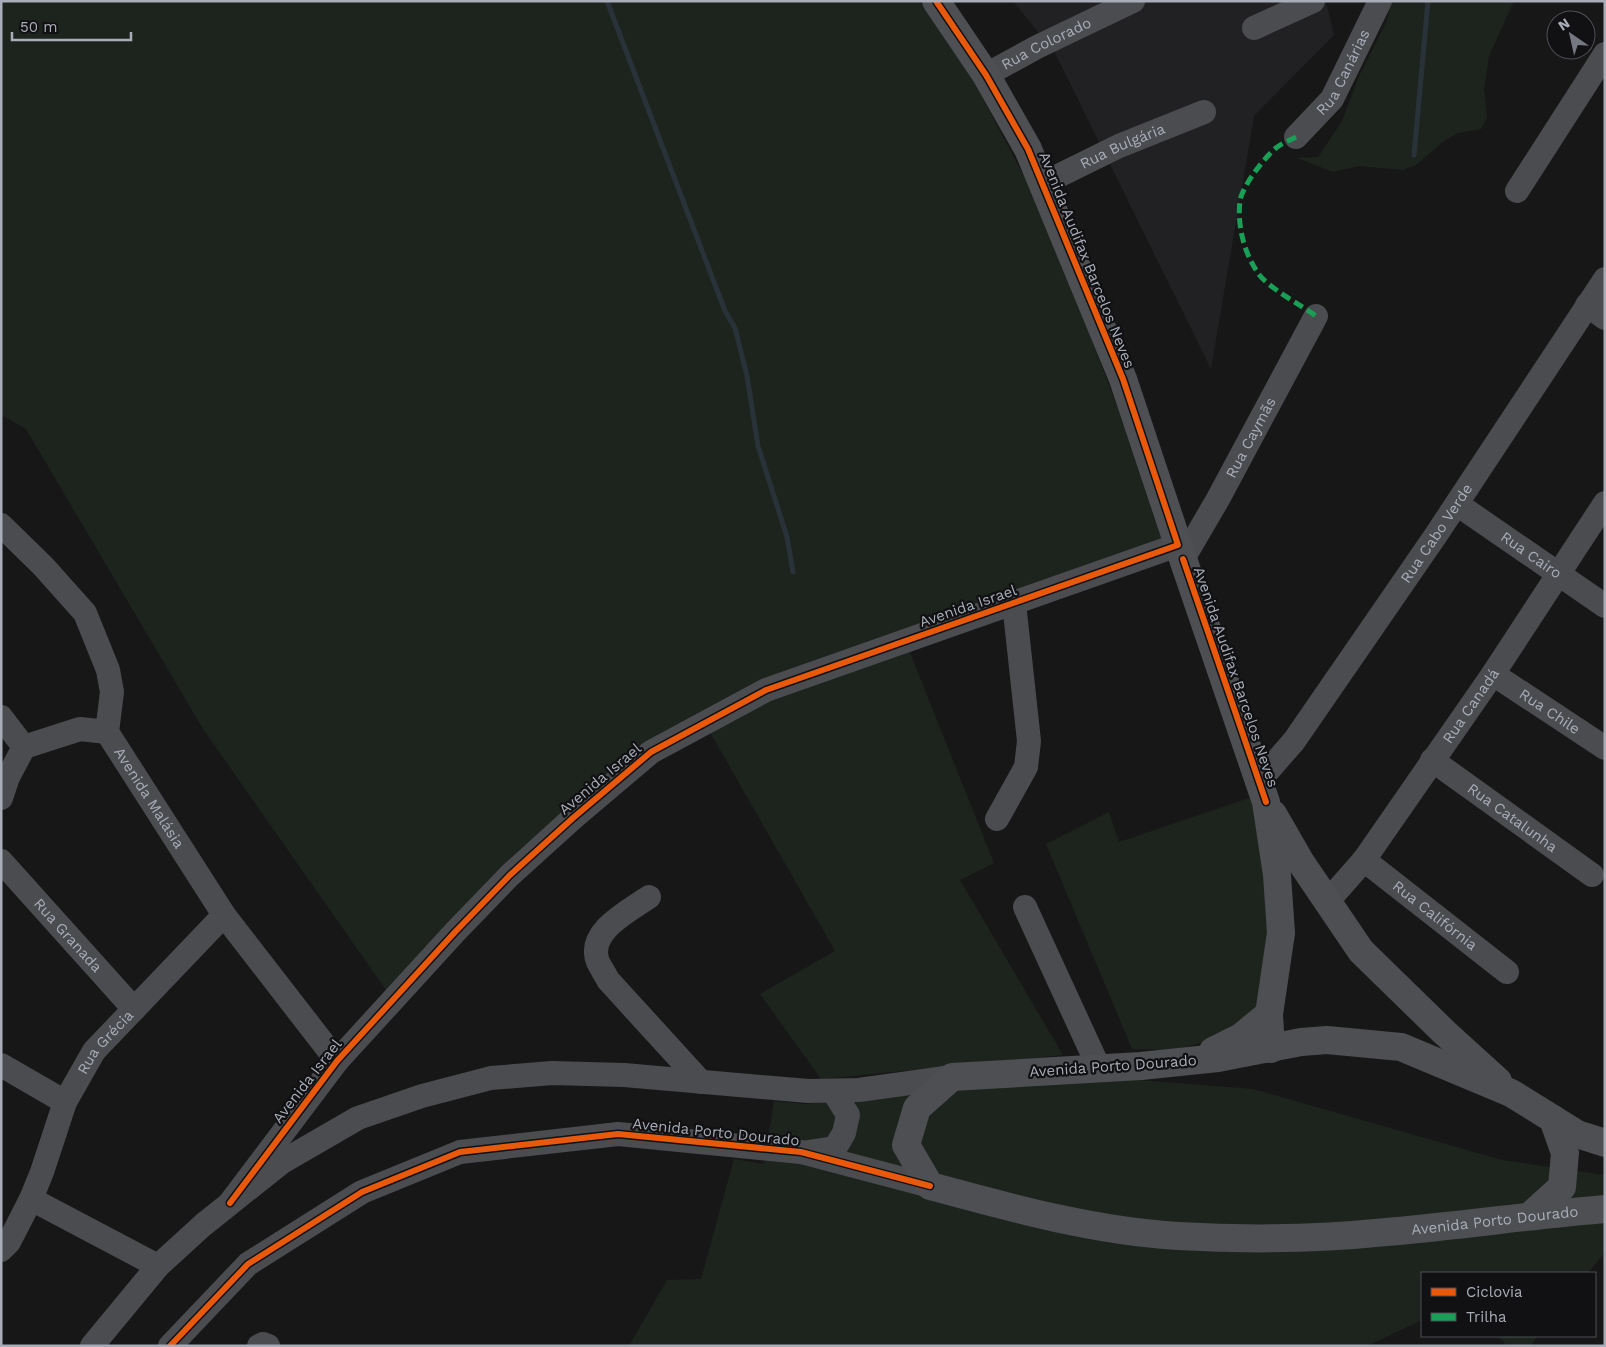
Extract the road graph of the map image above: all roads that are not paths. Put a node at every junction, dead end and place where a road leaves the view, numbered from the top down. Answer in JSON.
{"nodes":[{"id":1,"x":936,"y":1,"type":"edge"},
{"id":2,"x":1133,"y":1,"type":"edge"},
{"id":3,"x":1313,"y":1,"type":"edge"},
{"id":4,"x":1380,"y":1,"type":"edge"},
{"id":5,"x":1254,"y":28,"type":"dead end"},
{"id":6,"x":1605,"y":54,"type":"edge"},
{"id":7,"x":986,"y":75,"type":"junction"},
{"id":8,"x":1204,"y":112,"type":"dead end"},
{"id":9,"x":1296,"y":137,"type":"dead end"},
{"id":10,"x":1042,"y":184,"type":"junction"},
{"id":11,"x":1517,"y":192,"type":"dead end"},
{"id":12,"x":1605,"y":279,"type":"edge"},
{"id":13,"x":1596,"y":311,"type":"edge"},
{"id":14,"x":1316,"y":316,"type":"dead end"},
{"id":15,"x":1457,"y":504,"type":"junction"},
{"id":16,"x":1605,"y":504,"type":"edge"},
{"id":17,"x":1,"y":525,"type":"edge"},
{"id":18,"x":1180,"y":552,"type":"junction"},
{"id":19,"x":1558,"y":575,"type":"junction"},
{"id":20,"x":1014,"y":603,"type":"junction"},
{"id":21,"x":1605,"y":606,"type":"edge"},
{"id":22,"x":1493,"y":674,"type":"junction"},
{"id":23,"x":1,"y":717,"type":"edge"},
{"id":24,"x":106,"y":732,"type":"junction"},
{"id":25,"x":24,"y":747,"type":"junction"},
{"id":26,"x":1605,"y":748,"type":"edge"},
{"id":27,"x":1432,"y":760,"type":"junction"},
{"id":28,"x":1263,"y":792,"type":"junction"},
{"id":29,"x":1,"y":798,"type":"edge"},
{"id":30,"x":997,"y":819,"type":"dead end"},
{"id":31,"x":1364,"y":860,"type":"junction"},
{"id":32,"x":1,"y":861,"type":"edge"},
{"id":33,"x":1592,"y":875,"type":"dead end"},
{"id":34,"x":649,"y":897,"type":"dead end"},
{"id":35,"x":1328,"y":901,"type":"junction"},
{"id":36,"x":1025,"y":907,"type":"dead end"},
{"id":37,"x":224,"y":915,"type":"junction"},
{"id":38,"x":1507,"y":972,"type":"dead end"},
{"id":39,"x":134,"y":1009,"type":"junction"},
{"id":40,"x":1269,"y":1014,"type":"junction"},
{"id":41,"x":1271,"y":1049,"type":"junction"},
{"id":42,"x":337,"y":1061,"type":"junction"},
{"id":43,"x":1,"y":1065,"type":"edge"},
{"id":44,"x":1141,"y":1066,"type":"junction"},
{"id":45,"x":1099,"y":1068,"type":"junction"},
{"id":46,"x":952,"y":1077,"type":"junction"},
{"id":47,"x":701,"y":1082,"type":"junction"},
{"id":48,"x":833,"y":1091,"type":"junction"},
{"id":49,"x":1511,"y":1093,"type":"junction"},
{"id":50,"x":65,"y":1102,"type":"junction"},
{"id":51,"x":1553,"y":1119,"type":"junction"},
{"id":52,"x":1603,"y":1148,"type":"edge"},
{"id":53,"x":801,"y":1152,"type":"junction"},
{"id":54,"x":930,"y":1186,"type":"junction"},
{"id":55,"x":31,"y":1199,"type":"junction"},
{"id":56,"x":230,"y":1203,"type":"junction"},
{"id":57,"x":1602,"y":1204,"type":"edge"},
{"id":58,"x":1531,"y":1216,"type":"junction"},
{"id":59,"x":1,"y":1250,"type":"edge"},
{"id":60,"x":158,"y":1266,"type":"junction"},
{"id":61,"x":99,"y":1343,"type":"edge"},
{"id":62,"x":177,"y":1344,"type":"edge"},
{"id":63,"x":259,"y":1346,"type":"edge"},
{"id":64,"x":268,"y":1346,"type":"edge"}],
"edges":[{"from":1,"to":7,"type":"main road","name":"Avenida Audifax Barcelos Neves"},
{"from":2,"to":7,"type":"street","name":"Rua Colorado"},
{"from":3,"to":5,"type":"street"},
{"from":4,"to":9,"type":"street","name":"Rua Canárias"},
{"from":6,"to":11,"type":"street"},
{"from":7,"to":10,"type":"main road","name":"Avenida Audifax Barcelos Neves"},
{"from":8,"to":10,"type":"street","name":"Rua Bulgária"},
{"from":10,"to":18,"type":"main road","name":"Avenida Audifax Barcelos Neves"},
{"from":12,"to":13,"type":"street","name":"Rua Cabo Verde"},
{"from":13,"to":15,"type":"street","name":"Rua Cabo Verde"},
{"from":14,"to":18,"type":"street","name":"Rua Caymãs"},
{"from":15,"to":19,"type":"street","name":"Rua Cairo"},
{"from":15,"to":28,"type":"street","name":"Rua Cabo Verde"},
{"from":16,"to":19,"type":"street","name":"Rua Canadá"},
{"from":17,"to":24,"type":"street","name":"Avenida Malásia"},
{"from":18,"to":20,"type":"street","name":"Avenida Israel"},
{"from":18,"to":28,"type":"main road","name":"Avenida Audifax Barcelos Neves"},
{"from":19,"to":21,"type":"street","name":"Rua Cairo"},
{"from":19,"to":22,"type":"street","name":"Rua Canadá"},
{"from":20,"to":30,"type":"street"},
{"from":20,"to":42,"type":"street","name":"Avenida Israel"},
{"from":22,"to":26,"type":"street","name":"Rua Chile"},
{"from":22,"to":27,"type":"street","name":"Rua Canadá"},
{"from":23,"to":25,"type":"street"},
{"from":24,"to":25,"type":"street"},
{"from":24,"to":37,"type":"street","name":"Avenida Malásia"},
{"from":25,"to":29,"type":"street"},
{"from":27,"to":31,"type":"street","name":"Rua Canadá"},
{"from":27,"to":33,"type":"street","name":"Rua Catalunha"},
{"from":28,"to":35,"type":"main road","name":"Avenida Audifax Barcelos Neves"},
{"from":28,"to":40,"type":"main road","name":"Avenida Audifax Barcelos Neves"},
{"from":31,"to":35,"type":"street","name":"Rua Canadá"},
{"from":31,"to":38,"type":"street","name":"Rua Califórnia"},
{"from":32,"to":39,"type":"street","name":"Rua Granada"},
{"from":34,"to":47,"type":"street"},
{"from":35,"to":49,"type":"main road","name":"Avenida Audifax Barcelos Neves"},
{"from":36,"to":45,"type":"street"},
{"from":37,"to":39,"type":"street","name":"Rua Grécia"},
{"from":37,"to":42,"type":"street","name":"Avenida Malásia"},
{"from":39,"to":50,"type":"street","name":"Rua Grécia"},
{"from":40,"to":41,"type":"main road","name":"Avenida Audifax Barcelos Neves"},
{"from":40,"to":44,"type":"main road"},
{"from":41,"to":44,"type":"main road","name":"Avenida Porto Dourado"},
{"from":41,"to":49,"type":"main road","name":"Avenida Porto Dourado"},
{"from":42,"to":56,"type":"street","name":"Avenida Israel"},
{"from":43,"to":50,"type":"street"},
{"from":44,"to":45,"type":"main road","name":"Avenida Porto Dourado"},
{"from":45,"to":46,"type":"main road","name":"Avenida Porto Dourado"},
{"from":46,"to":48,"type":"street","name":"Avenida Porto Dourado"},
{"from":46,"to":54,"type":"main road"},
{"from":47,"to":48,"type":"street","name":"Avenida Porto Dourado"},
{"from":47,"to":56,"type":"street","name":"Avenida Porto Dourado"},
{"from":48,"to":53,"type":"street"},
{"from":49,"to":51,"type":"main road","name":"Avenida Porto Dourado"},
{"from":50,"to":55,"type":"street","name":"Rua Grécia"},
{"from":51,"to":52,"type":"main road","name":"Avenida Porto Dourado"},
{"from":51,"to":58,"type":"main road"},
{"from":53,"to":54,"type":"street","name":"Avenida Porto Dourado"},
{"from":53,"to":62,"type":"street","name":"Avenida Porto Dourado"},
{"from":54,"to":58,"type":"main road","name":"Avenida Porto Dourado"},
{"from":55,"to":59,"type":"street","name":"Rua Grécia"},
{"from":55,"to":60,"type":"street"},
{"from":56,"to":60,"type":"street","name":"Avenida Porto Dourado"},
{"from":57,"to":58,"type":"main road","name":"Avenida Porto Dourado"},
{"from":60,"to":61,"type":"street","name":"Avenida Porto Dourado"},
{"from":63,"to":64,"type":"street"}]}
